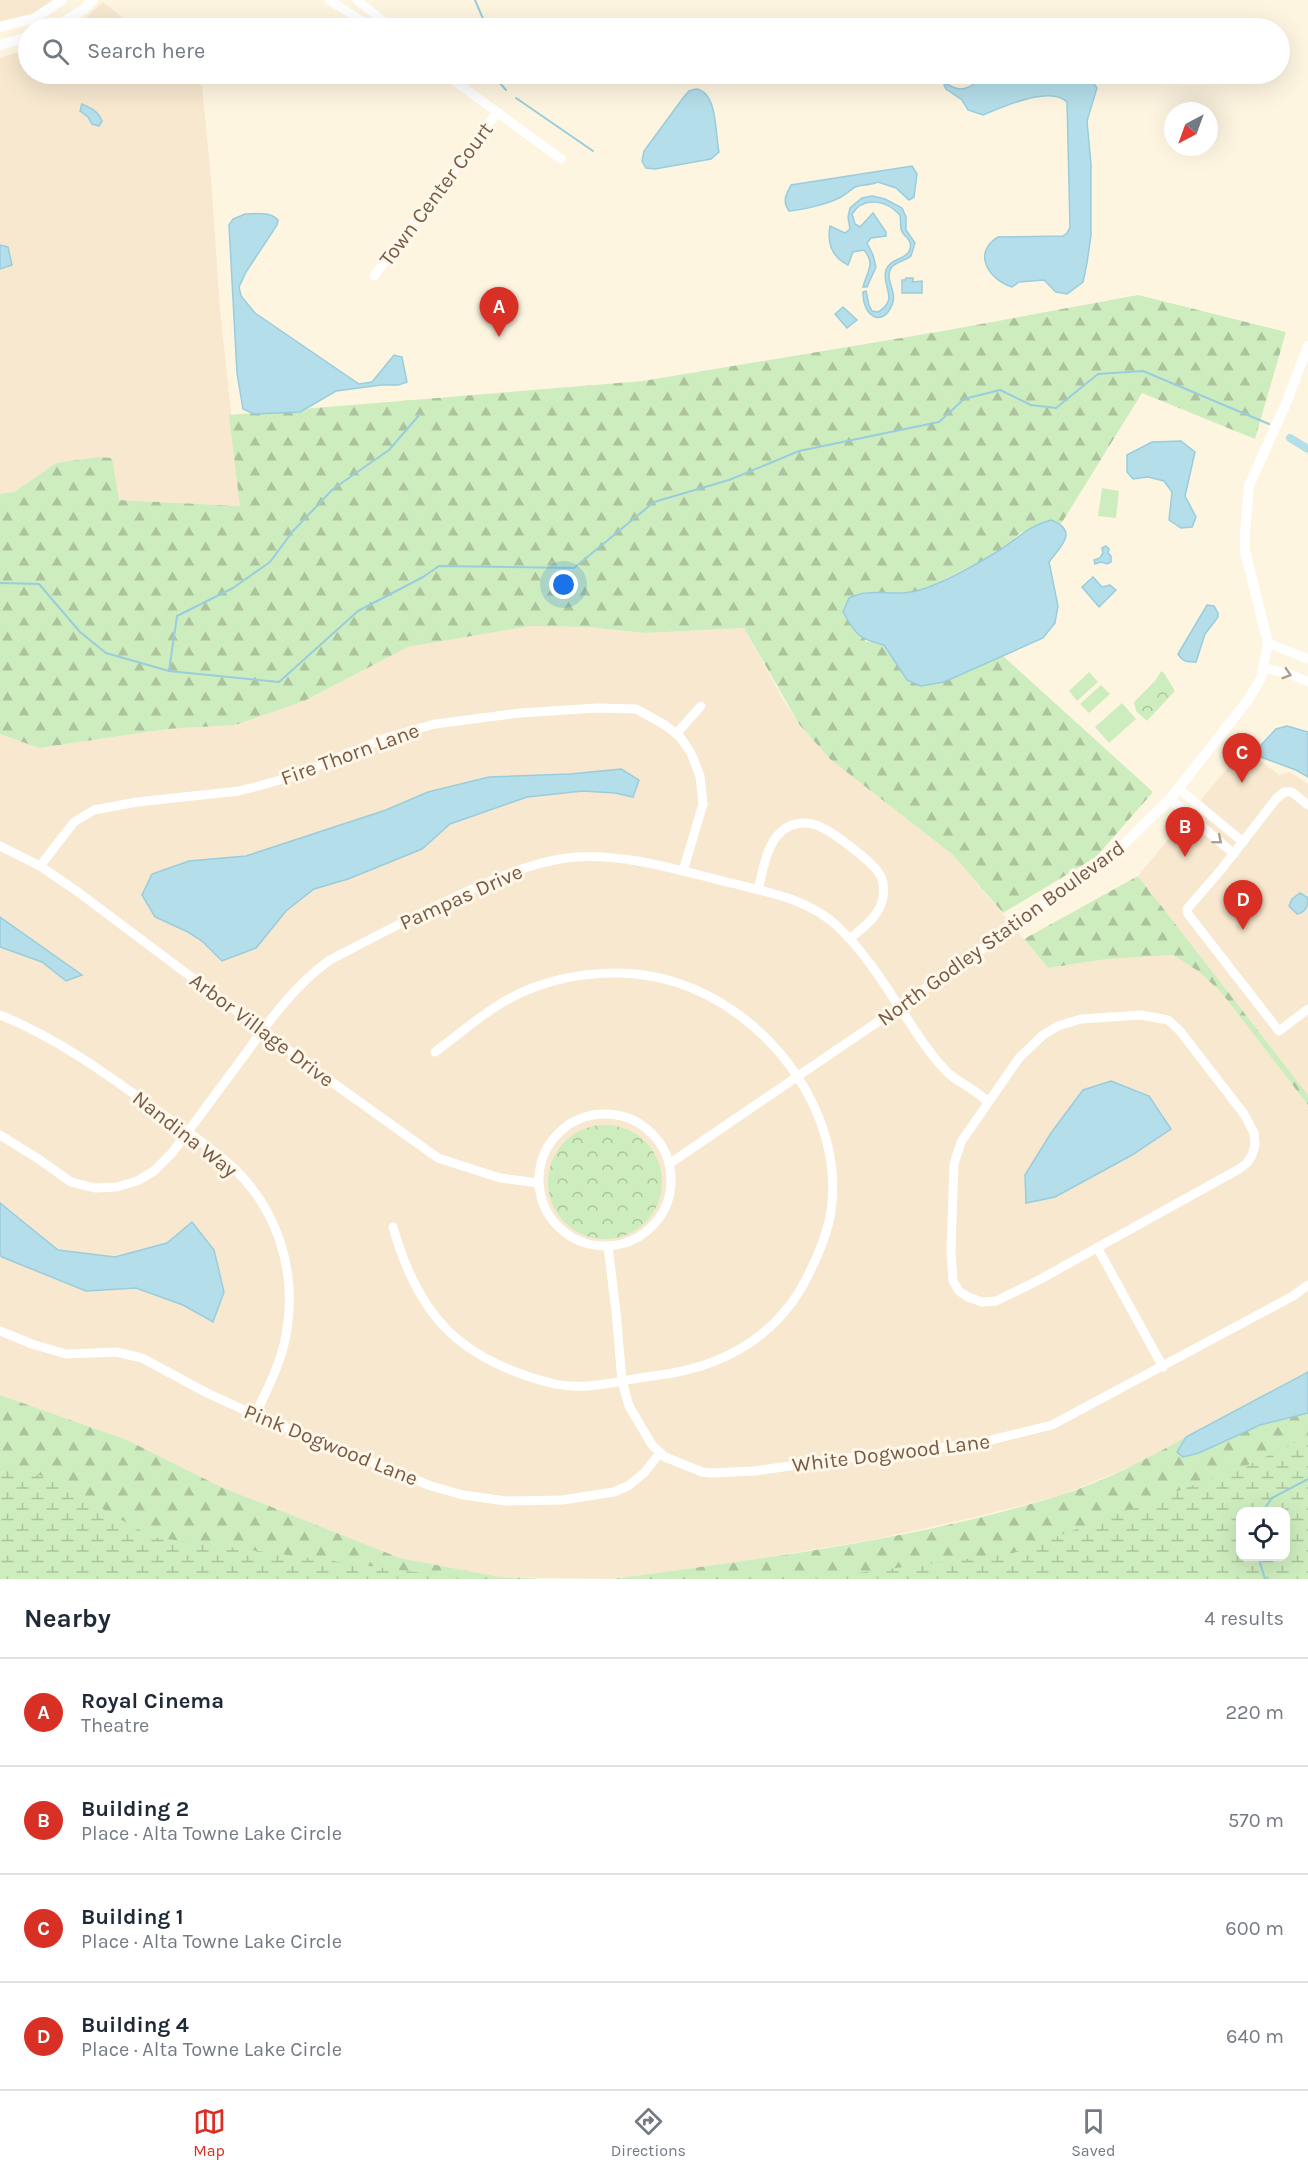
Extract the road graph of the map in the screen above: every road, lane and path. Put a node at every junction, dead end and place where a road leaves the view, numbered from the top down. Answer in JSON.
{"nodes":[{"id":1,"x":62,"y":0,"type":"edge"},
{"id":2,"x":93,"y":0,"type":"edge"},
{"id":3,"x":357,"y":0,"type":"edge"},
{"id":4,"x":334,"y":2,"type":"edge"},
{"id":5,"x":35,"y":18,"type":"edge"},
{"id":6,"x":69,"y":18,"type":"edge"},
{"id":7,"x":358,"y":18,"type":"edge"},
{"id":8,"x":380,"y":18,"type":"edge"},
{"id":9,"x":18,"y":22,"type":"edge"},
{"id":10,"x":0,"y":27,"type":"edge"},
{"id":11,"x":18,"y":40,"type":"edge"},
{"id":12,"x":0,"y":45,"type":"edge"},
{"id":13,"x":458,"y":84,"type":"edge"},
{"id":14,"x":497,"y":113,"type":"junction"},
{"id":15,"x":561,"y":159,"type":"dead end"},
{"id":16,"x":374,"y":276,"type":"dead end"},
{"id":17,"x":1308,"y":346,"type":"edge"},
{"id":18,"x":1308,"y":365,"type":"edge"},
{"id":19,"x":1287,"y":401,"type":"junction"},
{"id":20,"x":1268,"y":643,"type":"junction"},
{"id":21,"x":1308,"y":659,"type":"edge"},
{"id":22,"x":1264,"y":668,"type":"junction"},
{"id":23,"x":1308,"y":682,"type":"edge"},
{"id":24,"x":701,"y":706,"type":"dead end"},
{"id":25,"x":676,"y":734,"type":"junction"},
{"id":26,"x":1178,"y":788,"type":"junction"},
{"id":27,"x":1170,"y":799,"type":"junction"},
{"id":28,"x":1308,"y":805,"type":"edge"},
{"id":29,"x":1243,"y":842,"type":"junction"},
{"id":30,"x":0,"y":846,"type":"edge"},
{"id":31,"x":1234,"y":854,"type":"junction"},
{"id":32,"x":40,"y":866,"type":"junction"},
{"id":33,"x":683,"y":871,"type":"junction"},
{"id":34,"x":758,"y":890,"type":"junction"},
{"id":35,"x":850,"y":939,"type":"junction"},
{"id":36,"x":901,"y":1006,"type":"junction"},
{"id":37,"x":1308,"y":1009,"type":"edge"},
{"id":38,"x":0,"y":1015,"type":"edge"},
{"id":39,"x":263,"y":1030,"type":"junction"},
{"id":40,"x":435,"y":1052,"type":"dead end"},
{"id":41,"x":798,"y":1078,"type":"junction"},
{"id":42,"x":988,"y":1102,"type":"junction"},
{"id":43,"x":187,"y":1132,"type":"junction"},
{"id":44,"x":0,"y":1136,"type":"edge"},
{"id":45,"x":669,"y":1164,"type":"junction"},
{"id":46,"x":539,"y":1183,"type":"junction"},
{"id":47,"x":393,"y":1227,"type":"dead end"},
{"id":48,"x":608,"y":1246,"type":"junction"},
{"id":49,"x":1097,"y":1247,"type":"junction"},
{"id":50,"x":1308,"y":1285,"type":"edge"},
{"id":51,"x":0,"y":1331,"type":"edge"},
{"id":52,"x":1163,"y":1367,"type":"junction"},
{"id":53,"x":622,"y":1382,"type":"junction"},
{"id":54,"x":255,"y":1415,"type":"junction"},
{"id":55,"x":660,"y":1453,"type":"junction"}],
"edges":[{"from":1,"to":5,"type":"street"},
{"from":2,"to":6,"type":"street"},
{"from":3,"to":8,"type":"street"},
{"from":4,"to":7,"type":"street"},
{"from":9,"to":10,"type":"street"},
{"from":11,"to":12,"type":"street"},
{"from":13,"to":14,"type":"street"},
{"from":14,"to":15,"type":"street"},
{"from":14,"to":16,"type":"street","name":"Town Center Court"},
{"from":17,"to":19,"type":"street","name":"North Godley Station Boulevard"},
{"from":18,"to":19,"type":"street","name":"North Godley Station Boulevard"},
{"from":19,"to":20,"type":"street","name":"North Godley Station Boulevard"},
{"from":20,"to":21,"type":"street"},
{"from":20,"to":22,"type":"street","name":"North Godley Station Boulevard"},
{"from":22,"to":23,"type":"street","one_way":true},
{"from":22,"to":26,"type":"street","name":"North Godley Station Boulevard"},
{"from":24,"to":25,"type":"street"},
{"from":25,"to":32,"type":"street","name":"Fire Thorn Lane"},
{"from":25,"to":33,"type":"street","name":"Fire Thorn Lane"},
{"from":26,"to":27,"type":"street","name":"North Godley Station Boulevard"},
{"from":26,"to":29,"type":"street"},
{"from":27,"to":31,"type":"street","one_way":true},
{"from":27,"to":36,"type":"street","name":"North Godley Station Boulevard"},
{"from":28,"to":29,"type":"street"},
{"from":29,"to":31,"type":"street"},
{"from":30,"to":32,"type":"street","name":"Arbor Village Drive"},
{"from":31,"to":37,"type":"street"},
{"from":32,"to":39,"type":"street","name":"Arbor Village Drive"},
{"from":33,"to":34,"type":"street","name":"Pampas Drive"},
{"from":33,"to":39,"type":"street","name":"Pampas Drive"},
{"from":34,"to":35,"type":"street","name":"Pampas Drive"},
{"from":34,"to":35,"type":"street"},
{"from":35,"to":36,"type":"street","name":"Pampas Drive"},
{"from":36,"to":41,"type":"street","name":"North Godley Station Boulevard"},
{"from":36,"to":42,"type":"street","name":"Pampas Drive"},
{"from":38,"to":43,"type":"street","name":"Nandina Way"},
{"from":39,"to":43,"type":"street","name":"Pampas Drive"},
{"from":39,"to":46,"type":"street","name":"Arbor Village Drive"},
{"from":40,"to":41,"type":"street"},
{"from":41,"to":45,"type":"street","name":"North Godley Station Boulevard"},
{"from":41,"to":53,"type":"street"},
{"from":42,"to":49,"type":"street"},
{"from":42,"to":49,"type":"street"},
{"from":43,"to":44,"type":"street","name":"Pampas Drive"},
{"from":43,"to":54,"type":"street","name":"Nandina Way"},
{"from":45,"to":46,"type":"street"},
{"from":45,"to":48,"type":"street"},
{"from":46,"to":48,"type":"street"},
{"from":47,"to":53,"type":"street"},
{"from":48,"to":53,"type":"street","name":"White Dogwood Lane"},
{"from":49,"to":52,"type":"street"},
{"from":50,"to":52,"type":"street","name":"White Dogwood Lane"},
{"from":51,"to":54,"type":"street","name":"Pink Dogwood Lane"},
{"from":52,"to":55,"type":"street","name":"White Dogwood Lane"},
{"from":53,"to":55,"type":"street","name":"White Dogwood Lane"},
{"from":54,"to":55,"type":"street","name":"Pink Dogwood Lane"}]}
